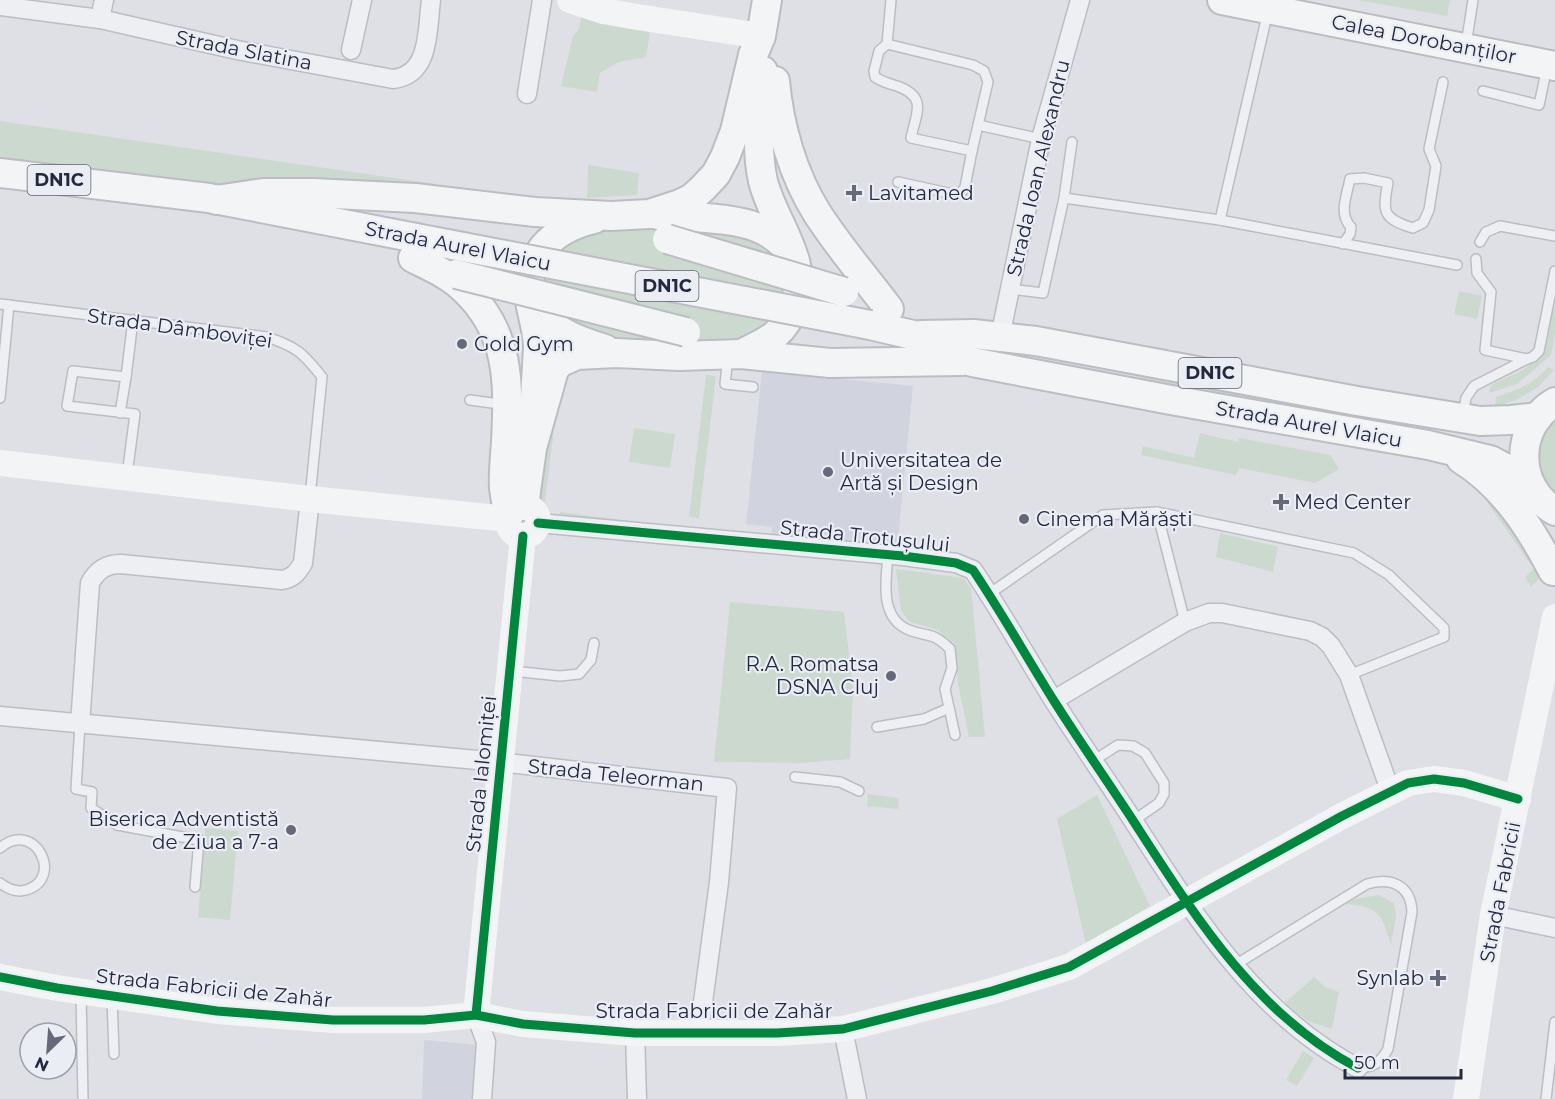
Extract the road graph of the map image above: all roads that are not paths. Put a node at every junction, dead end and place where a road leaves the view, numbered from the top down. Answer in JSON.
{"nodes":[{"id":1,"x":104,"y":0,"type":"edge"},
{"id":2,"x":362,"y":0,"type":"edge"},
{"id":3,"x":431,"y":0,"type":"edge"},
{"id":4,"x":542,"y":0,"type":"edge"},
{"id":5,"x":570,"y":0,"type":"edge"},
{"id":6,"x":767,"y":0,"type":"edge"},
{"id":7,"x":891,"y":0,"type":"edge"},
{"id":8,"x":1080,"y":0,"type":"edge"},
{"id":9,"x":1221,"y":0,"type":"edge"},
{"id":10,"x":1473,"y":0,"type":"edge"},
{"id":11,"x":1268,"y":4,"type":"edge"},
{"id":12,"x":0,"y":6,"type":"edge"},
{"id":13,"x":100,"y":20,"type":"junction"},
{"id":14,"x":762,"y":33,"type":"junction"},
{"id":15,"x":887,"y":44,"type":"junction"},
{"id":16,"x":1466,"y":47,"type":"junction"},
{"id":17,"x":351,"y":50,"type":"dead end"},
{"id":18,"x":1551,"y":65,"type":"edge"},
{"id":19,"x":1443,"y":82,"type":"dead end"},
{"id":20,"x":1483,"y":91,"type":"dead end"},
{"id":21,"x":527,"y":94,"type":"dead end"},
{"id":22,"x":978,"y":124,"type":"junction"},
{"id":23,"x":1041,"y":139,"type":"junction"},
{"id":24,"x":1072,"y":142,"type":"dead end"},
{"id":25,"x":972,"y":151,"type":"junction"},
{"id":26,"x":0,"y":173,"type":"edge"},
{"id":27,"x":898,"y":182,"type":"dead end"},
{"id":28,"x":1064,"y":198,"type":"junction"},
{"id":29,"x":213,"y":199,"type":"junction"},
{"id":30,"x":649,"y":214,"type":"junction"},
{"id":31,"x":598,"y":219,"type":"junction"},
{"id":32,"x":1220,"y":220,"type":"junction"},
{"id":33,"x":1555,"y":236,"type":"edge"},
{"id":34,"x":1343,"y":243,"type":"junction"},
{"id":35,"x":1480,"y":243,"type":"dead end"},
{"id":36,"x":791,"y":251,"type":"junction"},
{"id":37,"x":413,"y":258,"type":"junction"},
{"id":38,"x":1476,"y":259,"type":"dead end"},
{"id":39,"x":1457,"y":265,"type":"dead end"},
{"id":40,"x":1555,"y":271,"type":"edge"},
{"id":41,"x":530,"y":279,"type":"junction"},
{"id":42,"x":1009,"y":289,"type":"junction"},
{"id":43,"x":1552,"y":296,"type":"edge"},
{"id":44,"x":4,"y":304,"type":"edge"},
{"id":45,"x":879,"y":317,"type":"junction"},
{"id":46,"x":133,"y":320,"type":"junction"},
{"id":47,"x":913,"y":335,"type":"junction"},
{"id":48,"x":987,"y":335,"type":"junction"},
{"id":49,"x":744,"y":351,"type":"junction"},
{"id":50,"x":616,"y":353,"type":"junction"},
{"id":51,"x":1527,"y":359,"type":"junction"},
{"id":52,"x":972,"y":362,"type":"junction"},
{"id":53,"x":126,"y":377,"type":"junction"},
{"id":54,"x":753,"y":387,"type":"dead end"},
{"id":55,"x":0,"y":398,"type":"edge"},
{"id":56,"x":470,"y":400,"type":"dead end"},
{"id":57,"x":492,"y":403,"type":"dead end"},
{"id":58,"x":1546,"y":409,"type":"edge"},
{"id":59,"x":120,"y":413,"type":"junction"},
{"id":60,"x":1462,"y":418,"type":"junction"},
{"id":61,"x":532,"y":448,"type":"junction"},
{"id":62,"x":1444,"y":449,"type":"junction"},
{"id":63,"x":0,"y":463,"type":"edge"},
{"id":64,"x":127,"y":477,"type":"junction"},
{"id":65,"x":1529,"y":483,"type":"junction"},
{"id":66,"x":310,"y":499,"type":"junction"},
{"id":67,"x":1555,"y":511,"type":"edge"},
{"id":68,"x":1157,"y":512,"type":"junction"},
{"id":69,"x":520,"y":520,"type":"junction"},
{"id":70,"x":888,"y":555,"type":"junction"},
{"id":71,"x":1554,"y":575,"type":"edge"},
{"id":72,"x":989,"y":594,"type":"junction"},
{"id":73,"x":1555,"y":616,"type":"edge"},
{"id":74,"x":1185,"y":622,"type":"junction"},
{"id":75,"x":594,"y":643,"type":"dead end"},
{"id":76,"x":509,"y":671,"type":"junction"},
{"id":77,"x":1349,"y":675,"type":"junction"},
{"id":78,"x":1053,"y":700,"type":"junction"},
{"id":79,"x":950,"y":708,"type":"junction"},
{"id":80,"x":0,"y":716,"type":"edge"},
{"id":81,"x":80,"y":724,"type":"junction"},
{"id":82,"x":877,"y":727,"type":"dead end"},
{"id":83,"x":955,"y":735,"type":"dead end"},
{"id":84,"x":1093,"y":761,"type":"junction"},
{"id":85,"x":499,"y":762,"type":"junction"},
{"id":86,"x":795,"y":777,"type":"dead end"},
{"id":87,"x":1390,"y":790,"type":"junction"},
{"id":88,"x":859,"y":791,"type":"dead end"},
{"id":89,"x":1518,"y":799,"type":"junction"},
{"id":90,"x":1133,"y":821,"type":"junction"},
{"id":91,"x":1,"y":846,"type":"edge"},
{"id":92,"x":0,"y":883,"type":"edge"},
{"id":93,"x":195,"y":887,"type":"dead end"},
{"id":94,"x":1186,"y":903,"type":"junction"},
{"id":95,"x":1493,"y":915,"type":"junction"},
{"id":96,"x":1555,"y":928,"type":"edge"},
{"id":97,"x":1240,"y":972,"type":"junction"},
{"id":98,"x":0,"y":977,"type":"edge"},
{"id":99,"x":81,"y":991,"type":"junction"},
{"id":100,"x":112,"y":996,"type":"junction"},
{"id":101,"x":476,"y":1015,"type":"junction"},
{"id":102,"x":1555,"y":1022,"type":"edge"},
{"id":103,"x":843,"y":1029,"type":"junction"},
{"id":104,"x":699,"y":1032,"type":"junction"},
{"id":105,"x":635,"y":1033,"type":"junction"},
{"id":106,"x":114,"y":1054,"type":"dead end"},
{"id":107,"x":1358,"y":1068,"type":"joint"},
{"id":108,"x":83,"y":1099,"type":"edge"},
{"id":109,"x":482,"y":1099,"type":"edge"},
{"id":110,"x":637,"y":1099,"type":"edge"},
{"id":111,"x":857,"y":1099,"type":"edge"},
{"id":112,"x":1466,"y":1099,"type":"edge"},
{"id":113,"x":1546,"y":1099,"type":"edge"}],
"edges":[{"from":1,"to":13,"type":"street"},
{"from":2,"to":17,"type":"street"},
{"from":3,"to":13,"type":"street","name":"Strada Slatina"},
{"from":4,"to":21,"type":"street"},
{"from":5,"to":14,"type":"street"},
{"from":6,"to":14,"type":"main road"},
{"from":7,"to":15,"type":"lane"},
{"from":8,"to":23,"type":"street","name":"Strada Ioan Alexandru"},
{"from":9,"to":11,"type":"main road","name":"Calea Dorobanților"},
{"from":10,"to":16,"type":"lane"},
{"from":11,"to":16,"type":"main road","name":"Calea Dorobanților"},
{"from":11,"to":32,"type":"lane"},
{"from":12,"to":13,"type":"street","name":"Strada Slatina"},
{"from":14,"to":30,"type":"main road"},
{"from":14,"to":36,"type":"main road"},
{"from":14,"to":45,"type":"main road"},
{"from":15,"to":22,"type":"lane"},
{"from":15,"to":25,"type":"lane"},
{"from":16,"to":18,"type":"main road","name":"Calea Dorobanților"},
{"from":18,"to":20,"type":"lane"},
{"from":19,"to":34,"type":"lane"},
{"from":22,"to":23,"type":"lane"},
{"from":22,"to":25,"type":"lane"},
{"from":23,"to":42,"type":"street","name":"Strada Ioan Alexandru"},
{"from":24,"to":28,"type":"lane"},
{"from":25,"to":27,"type":"lane"},
{"from":26,"to":29,"type":"main road","name":"Strada Aurel Vlaicu","number":"DN1C"},
{"from":28,"to":32,"type":"lane"},
{"from":28,"to":42,"type":"lane"},
{"from":29,"to":31,"type":"main road"},
{"from":29,"to":37,"type":"main road"},
{"from":29,"to":45,"type":"main road","name":"Strada Aurel Vlaicu","number":"DN1C","bridge":true},
{"from":30,"to":31,"type":"main road"},
{"from":30,"to":36,"type":"main road"},
{"from":31,"to":41,"type":"main road"},
{"from":31,"to":45,"type":"main road","bridge":true},
{"from":32,"to":34,"type":"lane"},
{"from":33,"to":35,"type":"lane"},
{"from":34,"to":39,"type":"lane"},
{"from":36,"to":49,"type":"main road"},
{"from":37,"to":49,"type":"main road","bridge":true},
{"from":37,"to":69,"type":"main road"},
{"from":38,"to":51,"type":"lane"},
{"from":40,"to":43,"type":"lane"},
{"from":41,"to":50,"type":"main road"},
{"from":41,"to":61,"type":"main road"},
{"from":42,"to":48,"type":"street","name":"Strada Ioan Alexandru"},
{"from":43,"to":51,"type":"lane"},
{"from":44,"to":46,"type":"lane","name":"Strada Dâmboviței"},
{"from":44,"to":55,"type":"lane","name":"Strada Dâmboviței"},
{"from":45,"to":47,"type":"main road","name":"Strada Aurel Vlaicu","number":"DN1C"},
{"from":45,"to":48,"type":"main road"},
{"from":46,"to":53,"type":"lane"},
{"from":46,"to":66,"type":"lane","name":"Strada Dâmboviței"},
{"from":47,"to":48,"type":"main road","name":"Strada Aurel Vlaicu","number":"DN1C"},
{"from":47,"to":52,"type":"main road","name":"Strada Aurel Vlaicu","number":"DN1C"},
{"from":48,"to":60,"type":"main road","name":"Strada Aurel Vlaicu","number":"DN1C"},
{"from":49,"to":50,"type":"main road"},
{"from":49,"to":52,"type":"main road"},
{"from":49,"to":54,"type":"lane"},
{"from":50,"to":61,"type":"main road"},
{"from":51,"to":60,"type":"lane"},
{"from":52,"to":62,"type":"main road","name":"Strada Aurel Vlaicu","number":"DN1C"},
{"from":53,"to":59,"type":"lane"},
{"from":53,"to":59,"type":"lane"},
{"from":56,"to":57,"type":"lane"},
{"from":58,"to":60,"type":"main road","name":"Strada Aurel Vlaicu","number":"DN1C"},
{"from":58,"to":65,"type":"main road","number":"DN1C"},
{"from":59,"to":64,"type":"lane"},
{"from":61,"to":69,"type":"main road"},
{"from":62,"to":65,"type":"main road","name":"Strada Aurel Vlaicu","number":"DN1C"},
{"from":62,"to":71,"type":"main road"},
{"from":63,"to":64,"type":"street"},
{"from":64,"to":66,"type":"street"},
{"from":65,"to":67,"type":"main road","number":"DN1C"},
{"from":65,"to":71,"type":"street"},
{"from":66,"to":69,"type":"street"},
{"from":66,"to":81,"type":"street"},
{"from":68,"to":72,"type":"lane"},
{"from":68,"to":74,"type":"lane"},
{"from":68,"to":77,"type":"lane"},
{"from":69,"to":70,"type":"street","name":"Strada Trotușului"},
{"from":69,"to":76,"type":"street","name":"Strada Ialomiței"},
{"from":70,"to":72,"type":"street","name":"Strada Trotușului"},
{"from":70,"to":79,"type":"lane"},
{"from":72,"to":78,"type":"street","name":"Strada Trotușului"},
{"from":73,"to":89,"type":"street","name":"Strada Fabricii"},
{"from":74,"to":77,"type":"street"},
{"from":74,"to":78,"type":"street"},
{"from":75,"to":76,"type":"lane"},
{"from":76,"to":85,"type":"street","name":"Strada Ialomiței"},
{"from":77,"to":87,"type":"street"},
{"from":78,"to":84,"type":"street","name":"Strada Trotușului"},
{"from":79,"to":82,"type":"lane"},
{"from":79,"to":83,"type":"lane"},
{"from":80,"to":81,"type":"street","name":"Strada Teleorman"},
{"from":81,"to":85,"type":"street","name":"Strada Teleorman"},
{"from":81,"to":93,"type":"lane"},
{"from":84,"to":90,"type":"street","name":"Strada Trotușului"},
{"from":84,"to":90,"type":"lane"},
{"from":85,"to":101,"type":"street","name":"Strada Ialomiței"},
{"from":85,"to":104,"type":"street","name":"Strada Teleorman"},
{"from":86,"to":88,"type":"lane"},
{"from":87,"to":89,"type":"street","name":"Strada Fabricii de Zahăr"},
{"from":87,"to":94,"type":"street","name":"Strada Fabricii de Zahăr"},
{"from":89,"to":95,"type":"street","name":"Strada Fabricii"},
{"from":90,"to":94,"type":"street","name":"Strada Trotușului"},
{"from":91,"to":92,"type":"lane"},
{"from":94,"to":97,"type":"street","name":"Strada Trotușului"},
{"from":94,"to":103,"type":"street","name":"Strada Fabricii de Zahăr"},
{"from":95,"to":96,"type":"street"},
{"from":95,"to":112,"type":"street","name":"Strada Fabricii"},
{"from":97,"to":107,"type":"street","name":"Strada Trotușului"},
{"from":97,"to":107,"type":"lane"},
{"from":98,"to":99,"type":"street","name":"Strada Fabricii de Zahăr"},
{"from":99,"to":100,"type":"street","name":"Strada Fabricii de Zahăr"},
{"from":99,"to":108,"type":"lane"},
{"from":100,"to":101,"type":"street","name":"Strada Fabricii de Zahăr"},
{"from":100,"to":106,"type":"lane"},
{"from":101,"to":105,"type":"street","name":"Strada Fabricii de Zahăr"},
{"from":101,"to":109,"type":"street","name":"Strada Ialomiței"},
{"from":102,"to":113,"type":"lane"},
{"from":103,"to":104,"type":"street","name":"Strada Fabricii de Zahăr"},
{"from":103,"to":111,"type":"street"},
{"from":104,"to":105,"type":"street","name":"Strada Fabricii de Zahăr"},
{"from":105,"to":110,"type":"street"}]}
